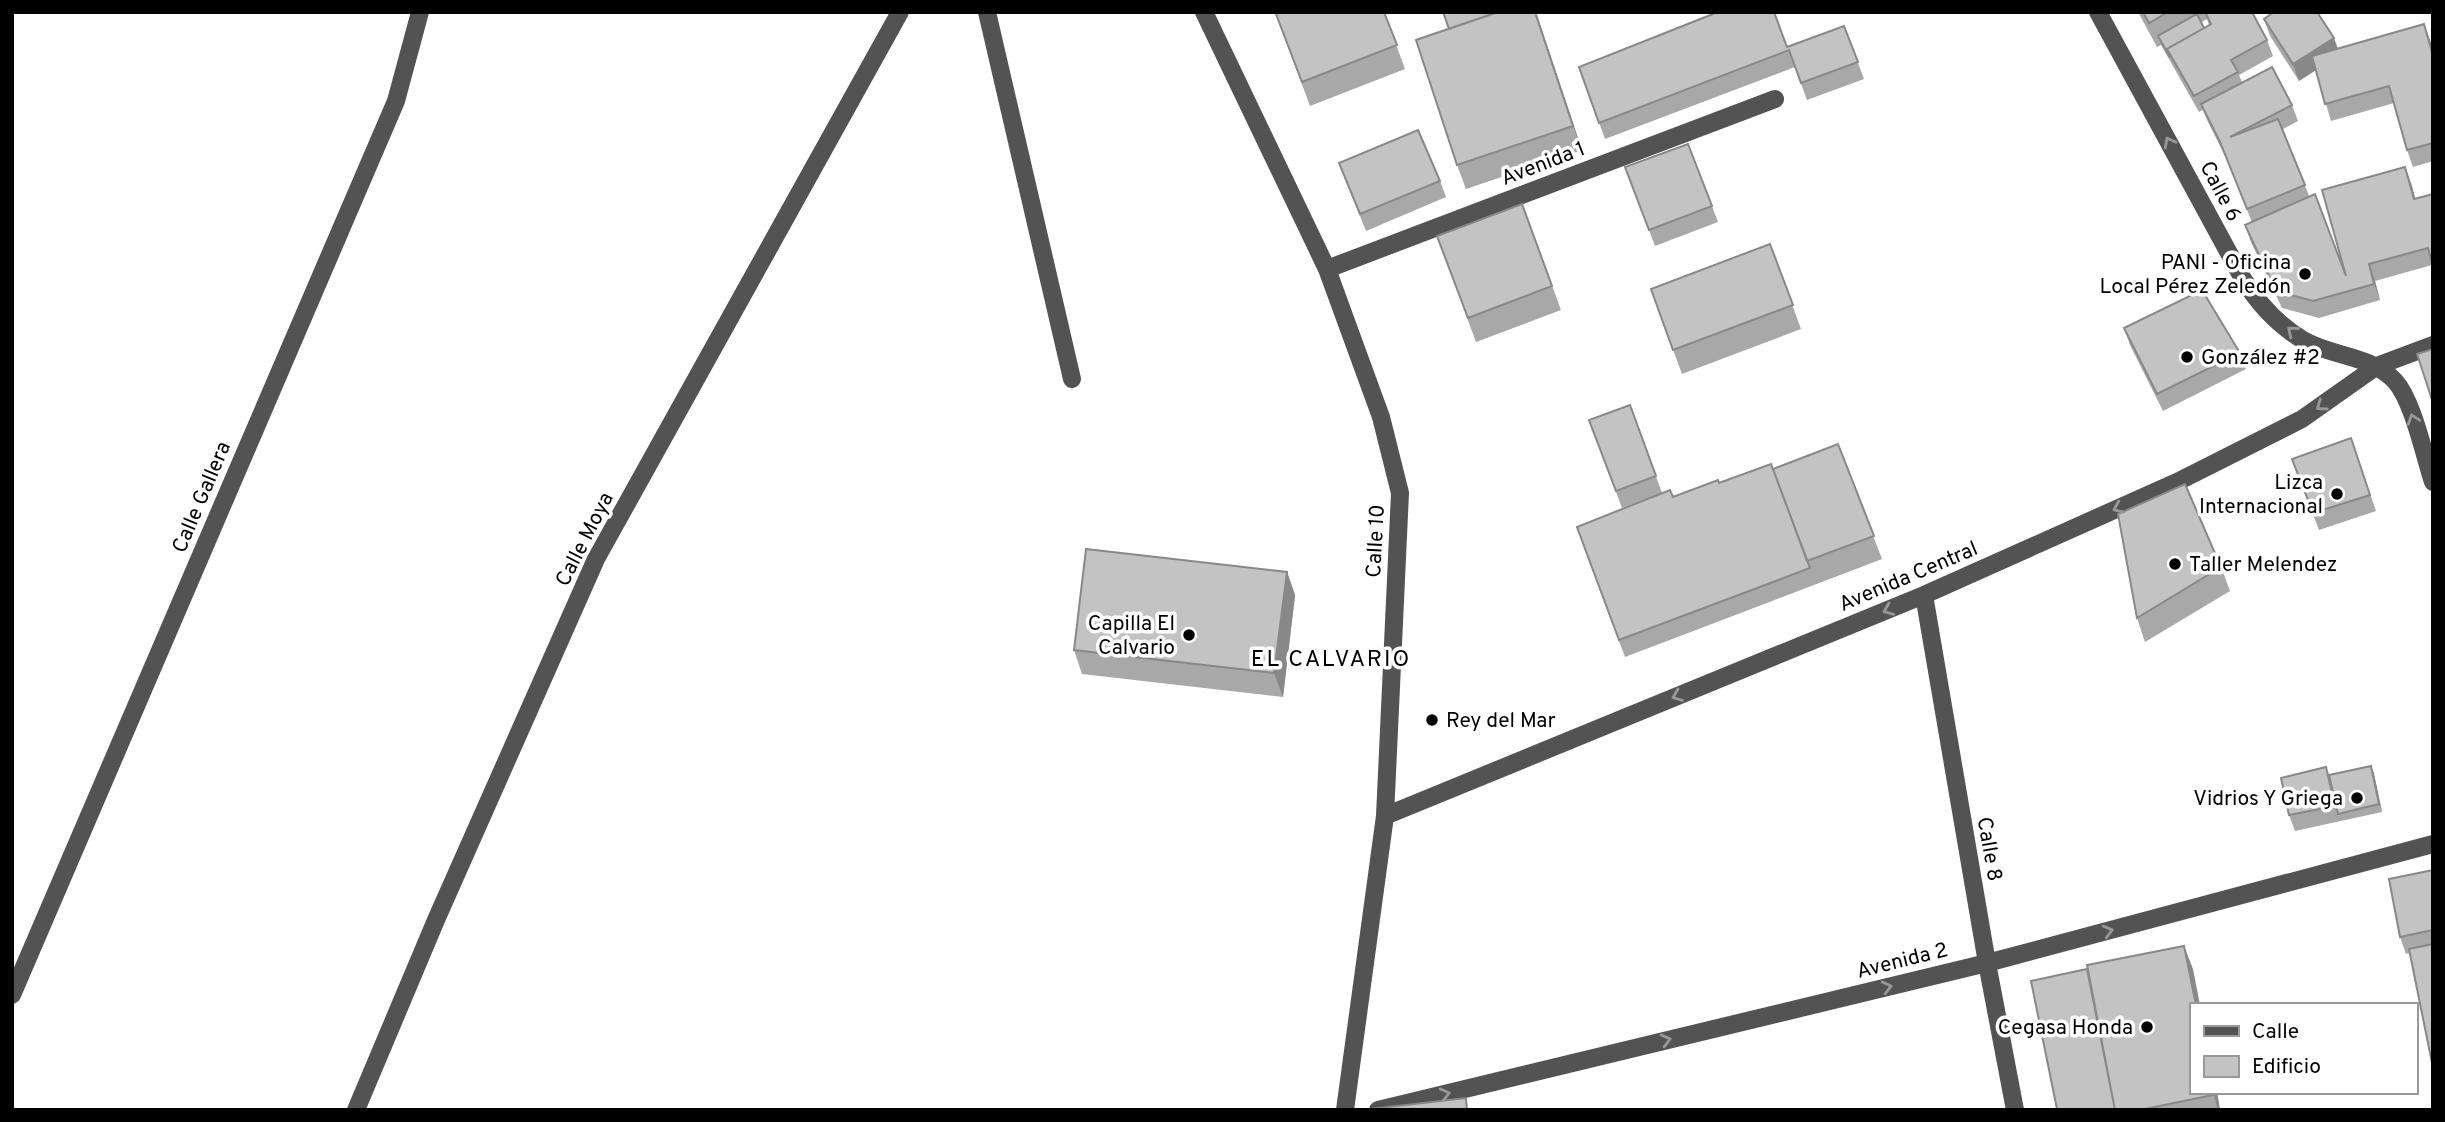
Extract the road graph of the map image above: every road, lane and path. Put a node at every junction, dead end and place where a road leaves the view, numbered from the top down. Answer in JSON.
{"nodes":[{"id":1,"x":420,"y":12,"type":"edge"},
{"id":2,"x":901,"y":12,"type":"edge"},
{"id":3,"x":987,"y":12,"type":"edge"},
{"id":4,"x":1204,"y":12,"type":"edge"},
{"id":5,"x":2098,"y":12,"type":"edge"},
{"id":6,"x":1775,"y":99,"type":"dead end"},
{"id":7,"x":1327,"y":269,"type":"junction"},
{"id":8,"x":2433,"y":345,"type":"edge"},
{"id":9,"x":2377,"y":366,"type":"junction"},
{"id":10,"x":1072,"y":379,"type":"dead end"},
{"id":11,"x":2433,"y":482,"type":"edge"},
{"id":12,"x":1924,"y":595,"type":"junction"},
{"id":13,"x":1384,"y":816,"type":"junction"},
{"id":14,"x":2433,"y":844,"type":"edge"},
{"id":15,"x":1987,"y":963,"type":"junction"},
{"id":16,"x":12,"y":995,"type":"edge"},
{"id":17,"x":356,"y":1110,"type":"edge"},
{"id":18,"x":1345,"y":1110,"type":"edge"},
{"id":19,"x":1378,"y":1110,"type":"edge"},
{"id":20,"x":2015,"y":1110,"type":"edge"}],
"edges":[{"from":1,"to":16,"type":"street","name":"Calle Gallera"},
{"from":2,"to":17,"type":"street","name":"Calle Moya"},
{"from":3,"to":10,"type":"street"},
{"from":4,"to":7,"type":"street","name":"Calle 10"},
{"from":9,"to":5,"type":"street","name":"Calle 6","one_way":true},
{"from":6,"to":7,"type":"street","name":"Avenida 1"},
{"from":7,"to":13,"type":"street","name":"Calle 10"},
{"from":8,"to":9,"type":"street","name":"Avenida Central"},
{"from":11,"to":9,"type":"street","name":"Calle 6","one_way":true},
{"from":9,"to":12,"type":"street","name":"Avenida Central","one_way":true},
{"from":12,"to":13,"type":"street","name":"Avenida Central","one_way":true},
{"from":12,"to":15,"type":"street","name":"Calle 8"},
{"from":13,"to":18,"type":"street","name":"Calle 10"},
{"from":15,"to":14,"type":"street","name":"Avenida 2","one_way":true},
{"from":19,"to":15,"type":"street","name":"Avenida 2","one_way":true},
{"from":15,"to":20,"type":"street","name":"Calle 8"}]}
